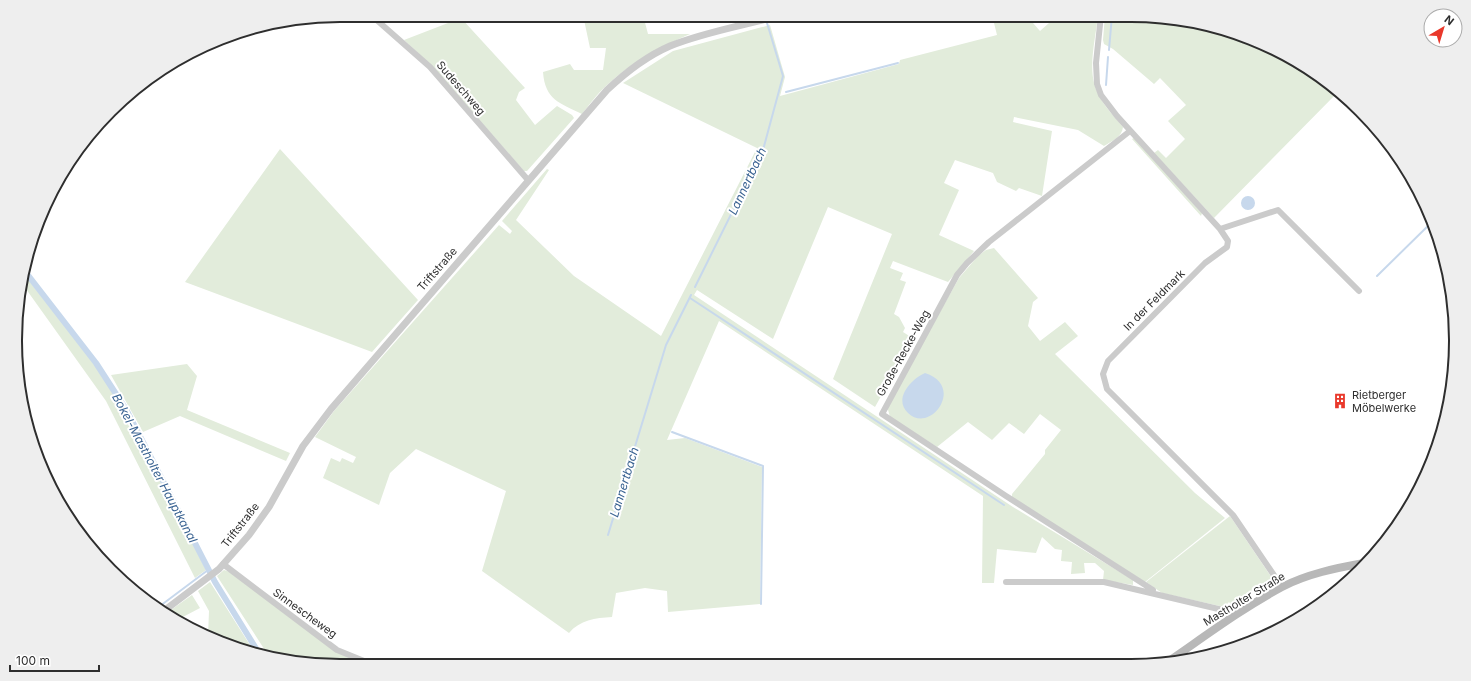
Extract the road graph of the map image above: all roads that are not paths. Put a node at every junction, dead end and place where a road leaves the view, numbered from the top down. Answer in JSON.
{"nodes":[{"id":1,"x":379,"y":22,"type":"edge"},
{"id":2,"x":756,"y":22,"type":"edge"},
{"id":3,"x":1100,"y":22,"type":"edge"},
{"id":4,"x":1130,"y":131,"type":"junction"},
{"id":5,"x":528,"y":180,"type":"junction"},
{"id":6,"x":1220,"y":229,"type":"junction"},
{"id":7,"x":1359,"y":291,"type":"dead end"},
{"id":8,"x":1358,"y":564,"type":"edge"},
{"id":9,"x":221,"y":566,"type":"junction"},
{"id":10,"x":1138,"y":580,"type":"junction"},
{"id":11,"x":1006,"y":582,"type":"dead end"},
{"id":12,"x":1282,"y":587,"type":"junction"},
{"id":13,"x":1136,"y":589,"type":"junction"},
{"id":14,"x":1152,"y":593,"type":"junction"},
{"id":15,"x":168,"y":608,"type":"edge"},
{"id":16,"x":1233,"y":617,"type":"junction"},
{"id":17,"x":1177,"y":655,"type":"edge"},
{"id":18,"x":359,"y":659,"type":"edge"}],
"edges":[{"from":1,"to":5,"type":"street","name":"Sudeschweg"},
{"from":2,"to":5,"type":"street","name":"Triftstraße"},
{"from":3,"to":4,"type":"street","name":"In der Feldmark"},
{"from":4,"to":6,"type":"street","name":"In der Feldmark"},
{"from":4,"to":10,"type":"street","name":"Große-Recke-Weg"},
{"from":5,"to":9,"type":"street","name":"Triftstraße"},
{"from":6,"to":7,"type":"street"},
{"from":6,"to":12,"type":"street","name":"In der Feldmark"},
{"from":8,"to":12,"type":"main road","name":"Mastholter Straße"},
{"from":9,"to":15,"type":"street","name":"Triftstraße"},
{"from":9,"to":18,"type":"street","name":"Sinnescheweg"},
{"from":10,"to":13,"type":"street"},
{"from":10,"to":14,"type":"street","name":"Große-Recke-Weg"},
{"from":11,"to":13,"type":"street","name":"Große-Recke-Weg"},
{"from":12,"to":16,"type":"main road","name":"Mastholter Straße"},
{"from":13,"to":14,"type":"street","name":"Große-Recke-Weg"},
{"from":14,"to":16,"type":"street","name":"Große-Recke-Weg"},
{"from":16,"to":17,"type":"main road","name":"Mastholter Straße"}]}
